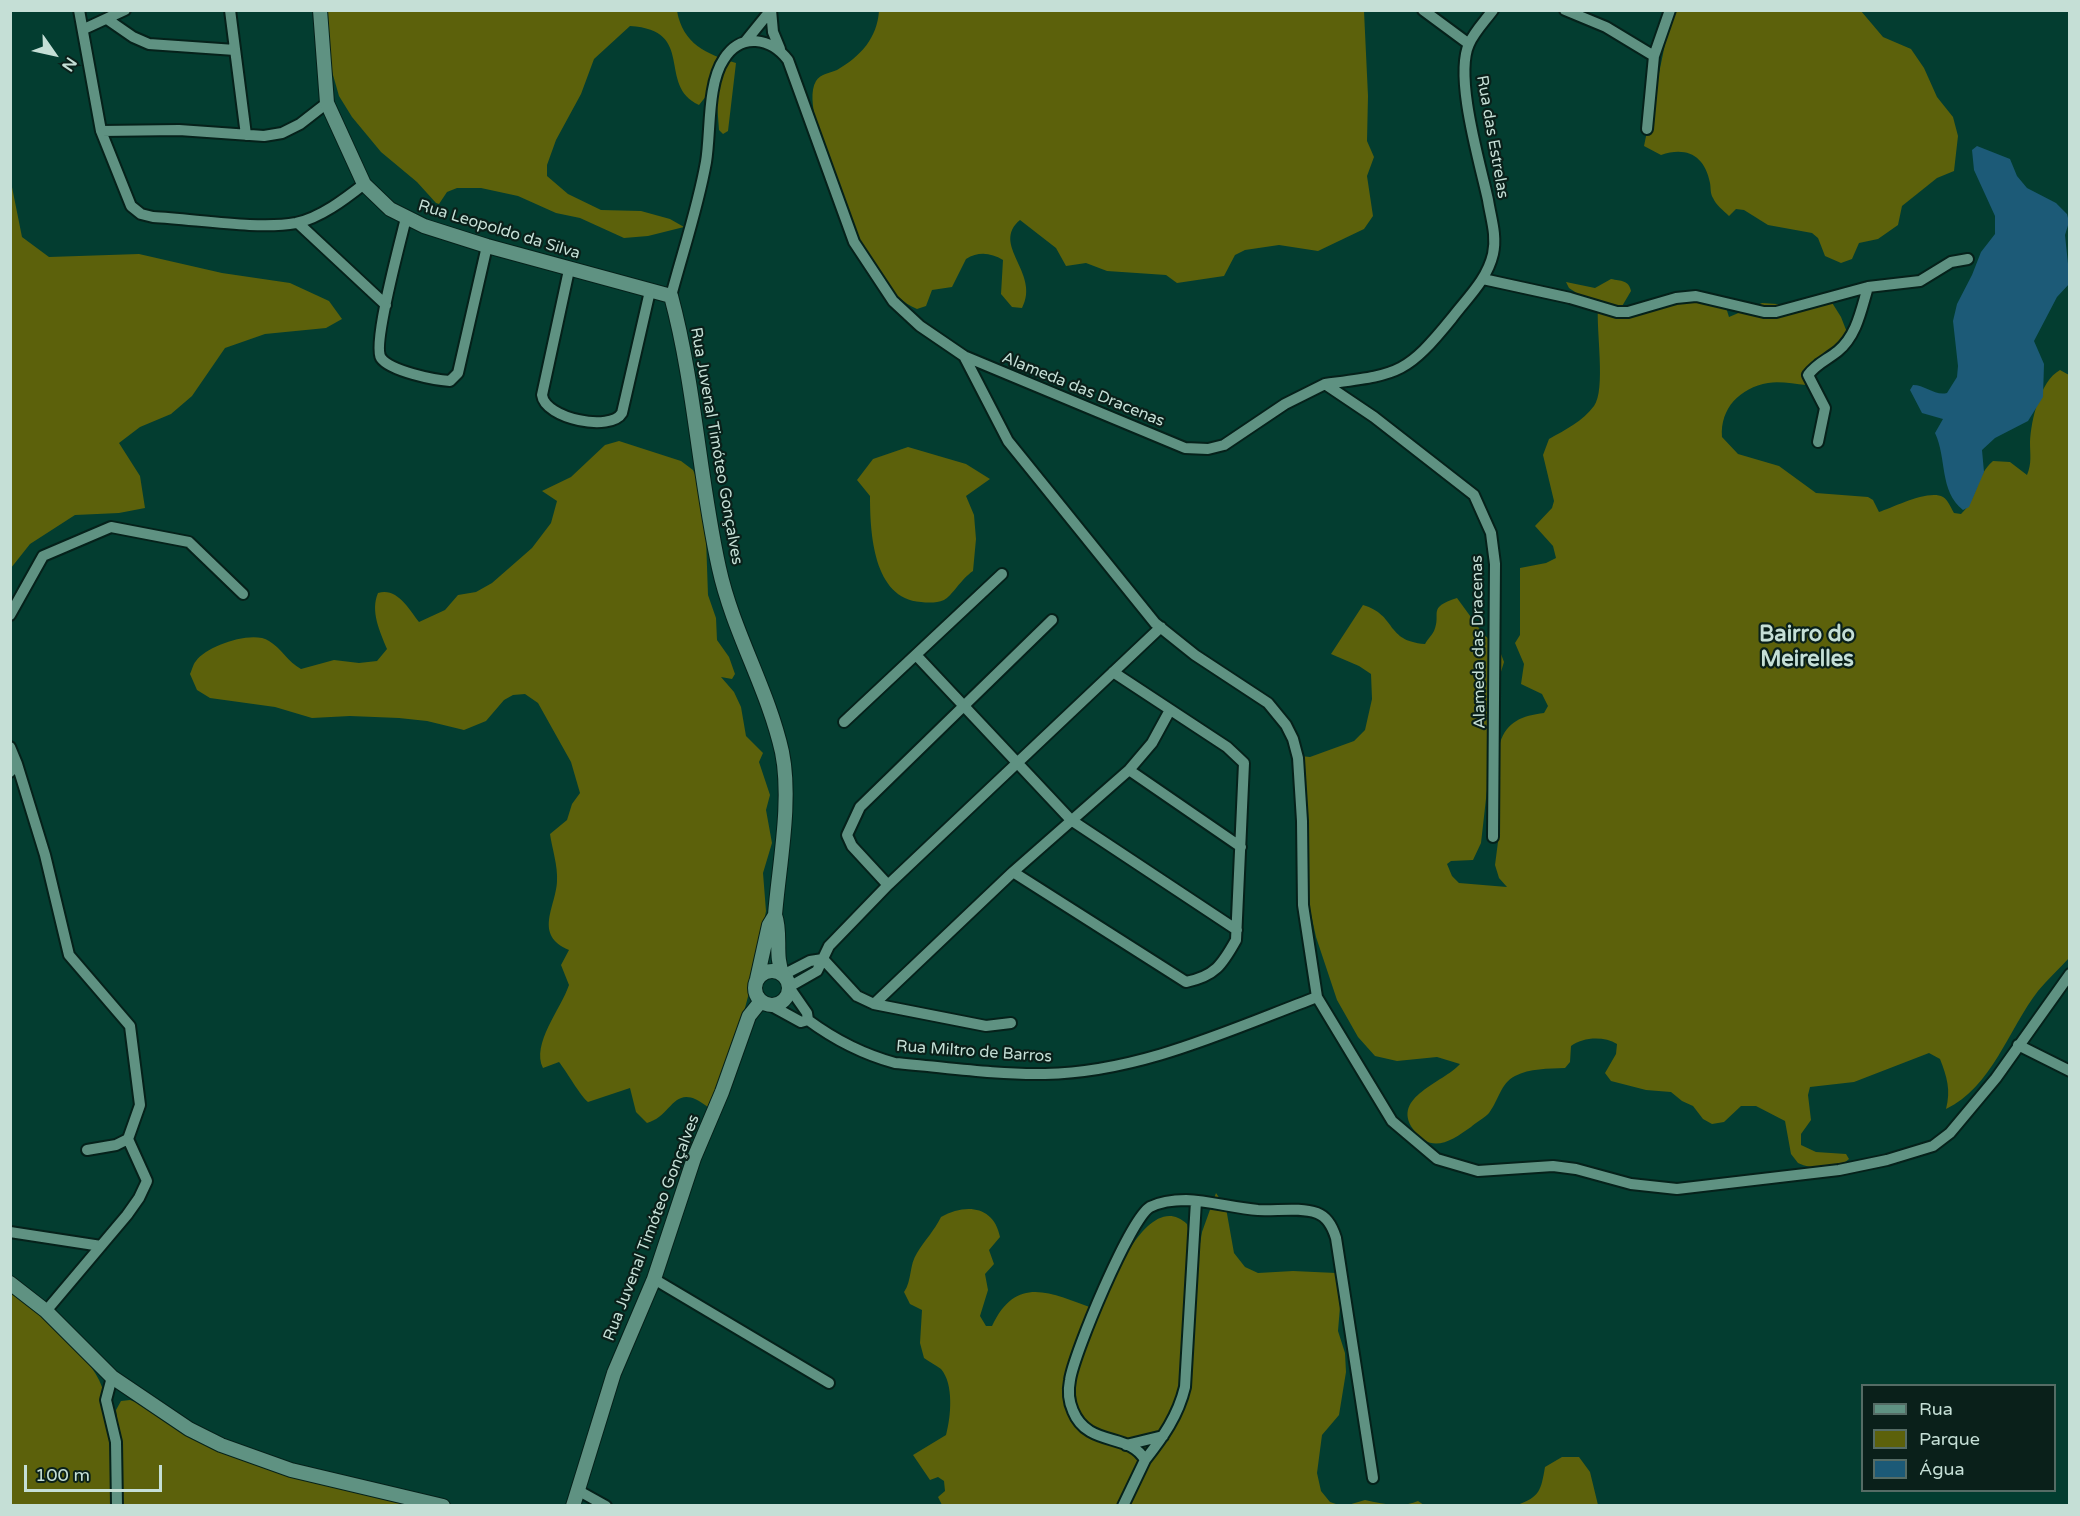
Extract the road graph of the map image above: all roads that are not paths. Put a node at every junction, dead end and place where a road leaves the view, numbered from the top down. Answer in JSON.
{"nodes":[{"id":1,"x":79,"y":10,"type":"edge"},
{"id":2,"x":125,"y":10,"type":"edge"},
{"id":3,"x":230,"y":10,"type":"edge"},
{"id":4,"x":320,"y":10,"type":"edge"},
{"id":5,"x":1423,"y":10,"type":"edge"},
{"id":6,"x":1493,"y":10,"type":"edge"},
{"id":7,"x":1565,"y":10,"type":"edge"},
{"id":8,"x":1670,"y":10,"type":"edge"},
{"id":9,"x":107,"y":19,"type":"junction"},
{"id":10,"x":84,"y":29,"type":"junction"},
{"id":11,"x":745,"y":42,"type":"junction"},
{"id":12,"x":1469,"y":44,"type":"junction"},
{"id":13,"x":235,"y":50,"type":"junction"},
{"id":14,"x":780,"y":50,"type":"junction"},
{"id":15,"x":1654,"y":56,"type":"junction"},
{"id":16,"x":327,"y":103,"type":"junction"},
{"id":17,"x":1647,"y":129,"type":"dead end"},
{"id":18,"x":101,"y":130,"type":"junction"},
{"id":19,"x":246,"y":135,"type":"junction"},
{"id":20,"x":364,"y":184,"type":"junction"},
{"id":21,"x":406,"y":218,"type":"junction"},
{"id":22,"x":298,"y":223,"type":"junction"},
{"id":23,"x":487,"y":246,"type":"junction"},
{"id":24,"x":1968,"y":259,"type":"dead end"},
{"id":25,"x":569,"y":270,"type":"junction"},
{"id":26,"x":1483,"y":279,"type":"junction"},
{"id":27,"x":1868,"y":287,"type":"junction"},
{"id":28,"x":650,"y":291,"type":"junction"},
{"id":29,"x":671,"y":296,"type":"junction"},
{"id":30,"x":386,"y":305,"type":"junction"},
{"id":31,"x":964,"y":356,"type":"junction"},
{"id":32,"x":1326,"y":384,"type":"junction"},
{"id":33,"x":1818,"y":442,"type":"dead end"},
{"id":34,"x":1002,"y":574,"type":"dead end"},
{"id":35,"x":243,"y":594,"type":"dead end"},
{"id":36,"x":10,"y":615,"type":"edge"},
{"id":37,"x":1052,"y":620,"type":"dead end"},
{"id":38,"x":1161,"y":627,"type":"junction"},
{"id":39,"x":916,"y":655,"type":"junction"},
{"id":40,"x":1113,"y":672,"type":"junction"},
{"id":41,"x":964,"y":706,"type":"junction"},
{"id":42,"x":1170,"y":710,"type":"junction"},
{"id":43,"x":844,"y":722,"type":"dead end"},
{"id":44,"x":10,"y":747,"type":"edge"},
{"id":45,"x":1017,"y":763,"type":"junction"},
{"id":46,"x":14,"y":768,"type":"edge"},
{"id":47,"x":1129,"y":770,"type":"junction"},
{"id":48,"x":1071,"y":820,"type":"junction"},
{"id":49,"x":1493,"y":837,"type":"dead end"},
{"id":50,"x":1240,"y":847,"type":"junction"},
{"id":51,"x":1013,"y":872,"type":"junction"},
{"id":52,"x":888,"y":885,"type":"junction"},
{"id":53,"x":775,"y":915,"type":"junction"},
{"id":54,"x":1237,"y":930,"type":"junction"},
{"id":55,"x":823,"y":959,"type":"junction"},
{"id":56,"x":2070,"y":974,"type":"edge"},
{"id":57,"x":757,"y":980,"type":"junction"},
{"id":58,"x":786,"y":981,"type":"junction"},
{"id":59,"x":1317,"y":997,"type":"junction"},
{"id":60,"x":766,"y":1003,"type":"junction"},
{"id":61,"x":874,"y":1004,"type":"junction"},
{"id":62,"x":808,"y":1020,"type":"junction"},
{"id":63,"x":1011,"y":1023,"type":"dead end"},
{"id":64,"x":2018,"y":1045,"type":"junction"},
{"id":65,"x":2070,"y":1071,"type":"edge"},
{"id":66,"x":128,"y":1139,"type":"junction"},
{"id":67,"x":87,"y":1150,"type":"dead end"},
{"id":68,"x":1196,"y":1201,"type":"junction"},
{"id":69,"x":10,"y":1232,"type":"edge"},
{"id":70,"x":101,"y":1246,"type":"junction"},
{"id":71,"x":654,"y":1279,"type":"junction"},
{"id":72,"x":10,"y":1283,"type":"edge"},
{"id":73,"x":46,"y":1311,"type":"junction"},
{"id":74,"x":112,"y":1377,"type":"junction"},
{"id":75,"x":829,"y":1383,"type":"dead end"},
{"id":76,"x":1164,"y":1436,"type":"junction"},
{"id":77,"x":1126,"y":1445,"type":"junction"},
{"id":78,"x":1145,"y":1460,"type":"junction"},
{"id":79,"x":1373,"y":1478,"type":"dead end"},
{"id":80,"x":579,"y":1491,"type":"junction"},
{"id":81,"x":117,"y":1506,"type":"edge"},
{"id":82,"x":442,"y":1506,"type":"edge"},
{"id":83,"x":573,"y":1506,"type":"edge"},
{"id":84,"x":606,"y":1506,"type":"edge"},
{"id":85,"x":1123,"y":1506,"type":"edge"}],
"edges":[{"from":1,"to":10,"type":"street"},
{"from":2,"to":9,"type":"street"},
{"from":3,"to":13,"type":"street"},
{"from":4,"to":16,"type":"street","name":"Rua Leopoldo da Silva"},
{"from":5,"to":12,"type":"street"},
{"from":6,"to":12,"type":"street","name":"Rua das Estrelas"},
{"from":7,"to":15,"type":"street"},
{"from":8,"to":15,"type":"street"},
{"from":9,"to":10,"type":"street"},
{"from":9,"to":13,"type":"street"},
{"from":10,"to":18,"type":"street"},
{"from":11,"to":14,"type":"street"},
{"from":11,"to":14,"type":"street","name":"Alameda das Dracenas"},
{"from":11,"to":29,"type":"street"},
{"from":12,"to":26,"type":"street","name":"Rua das Estrelas"},
{"from":13,"to":19,"type":"street"},
{"from":14,"to":31,"type":"street","name":"Alameda das Dracenas"},
{"from":15,"to":17,"type":"street"},
{"from":16,"to":19,"type":"street"},
{"from":16,"to":20,"type":"street","name":"Rua Leopoldo da Silva"},
{"from":18,"to":19,"type":"street"},
{"from":18,"to":22,"type":"street"},
{"from":20,"to":21,"type":"street","name":"Rua Leopoldo da Silva"},
{"from":20,"to":22,"type":"street"},
{"from":21,"to":23,"type":"street","name":"Rua Leopoldo da Silva"},
{"from":21,"to":30,"type":"street"},
{"from":22,"to":30,"type":"street"},
{"from":23,"to":25,"type":"street","name":"Rua Leopoldo da Silva"},
{"from":23,"to":30,"type":"street"},
{"from":24,"to":27,"type":"street"},
{"from":25,"to":28,"type":"street","name":"Rua Leopoldo da Silva"},
{"from":25,"to":28,"type":"street"},
{"from":26,"to":27,"type":"street"},
{"from":26,"to":32,"type":"street"},
{"from":27,"to":33,"type":"street"},
{"from":28,"to":29,"type":"street","name":"Rua Leopoldo da Silva"},
{"from":29,"to":53,"type":"street","name":"Rua Juvenal Timóteo Gonçalves"},
{"from":31,"to":32,"type":"street","name":"Alameda das Dracenas"},
{"from":31,"to":38,"type":"street"},
{"from":32,"to":49,"type":"street","name":"Alameda das Dracenas"},
{"from":34,"to":39,"type":"street"},
{"from":35,"to":36,"type":"street"},
{"from":37,"to":41,"type":"street"},
{"from":38,"to":40,"type":"street"},
{"from":38,"to":59,"type":"street"},
{"from":39,"to":41,"type":"street"},
{"from":39,"to":43,"type":"street"},
{"from":40,"to":42,"type":"street"},
{"from":40,"to":45,"type":"street"},
{"from":41,"to":45,"type":"street"},
{"from":41,"to":52,"type":"street"},
{"from":42,"to":47,"type":"street"},
{"from":42,"to":50,"type":"street"},
{"from":44,"to":46,"type":"street"},
{"from":45,"to":48,"type":"street"},
{"from":45,"to":52,"type":"street"},
{"from":46,"to":66,"type":"street"},
{"from":47,"to":48,"type":"street"},
{"from":47,"to":50,"type":"street"},
{"from":48,"to":51,"type":"street"},
{"from":48,"to":54,"type":"street"},
{"from":50,"to":54,"type":"street"},
{"from":51,"to":54,"type":"street"},
{"from":51,"to":61,"type":"street"},
{"from":52,"to":55,"type":"street"},
{"from":53,"to":57,"type":"street","name":"Rua Juvenal Timóteo Gonçalves"},
{"from":53,"to":58,"type":"street","name":"Rua Juvenal Timóteo Gonçalves"},
{"from":55,"to":58,"type":"street"},
{"from":55,"to":61,"type":"street"},
{"from":56,"to":64,"type":"street"},
{"from":57,"to":58,"type":"street"},
{"from":57,"to":60,"type":"street"},
{"from":58,"to":60,"type":"street"},
{"from":58,"to":62,"type":"street","name":"Rua Miltro de Barros"},
{"from":59,"to":62,"type":"street","name":"Rua Miltro de Barros"},
{"from":59,"to":64,"type":"street"},
{"from":60,"to":62,"type":"street","name":"Rua Miltro de Barros"},
{"from":60,"to":71,"type":"street","name":"Rua Juvenal Timóteo Gonçalves"},
{"from":61,"to":63,"type":"street"},
{"from":64,"to":65,"type":"street"},
{"from":66,"to":67,"type":"street"},
{"from":66,"to":70,"type":"street"},
{"from":68,"to":76,"type":"street"},
{"from":68,"to":77,"type":"street"},
{"from":68,"to":79,"type":"street"},
{"from":69,"to":70,"type":"street"},
{"from":70,"to":73,"type":"street"},
{"from":71,"to":75,"type":"street"},
{"from":71,"to":80,"type":"street","name":"Rua Juvenal Timóteo Gonçalves"},
{"from":72,"to":73,"type":"street"},
{"from":73,"to":74,"type":"street"},
{"from":74,"to":81,"type":"street"},
{"from":74,"to":82,"type":"street"},
{"from":76,"to":77,"type":"street"},
{"from":76,"to":78,"type":"street"},
{"from":77,"to":78,"type":"street"},
{"from":78,"to":85,"type":"street"},
{"from":80,"to":83,"type":"street","name":"Rua Juvenal Timóteo Gonçalves"},
{"from":80,"to":84,"type":"street"}]}
